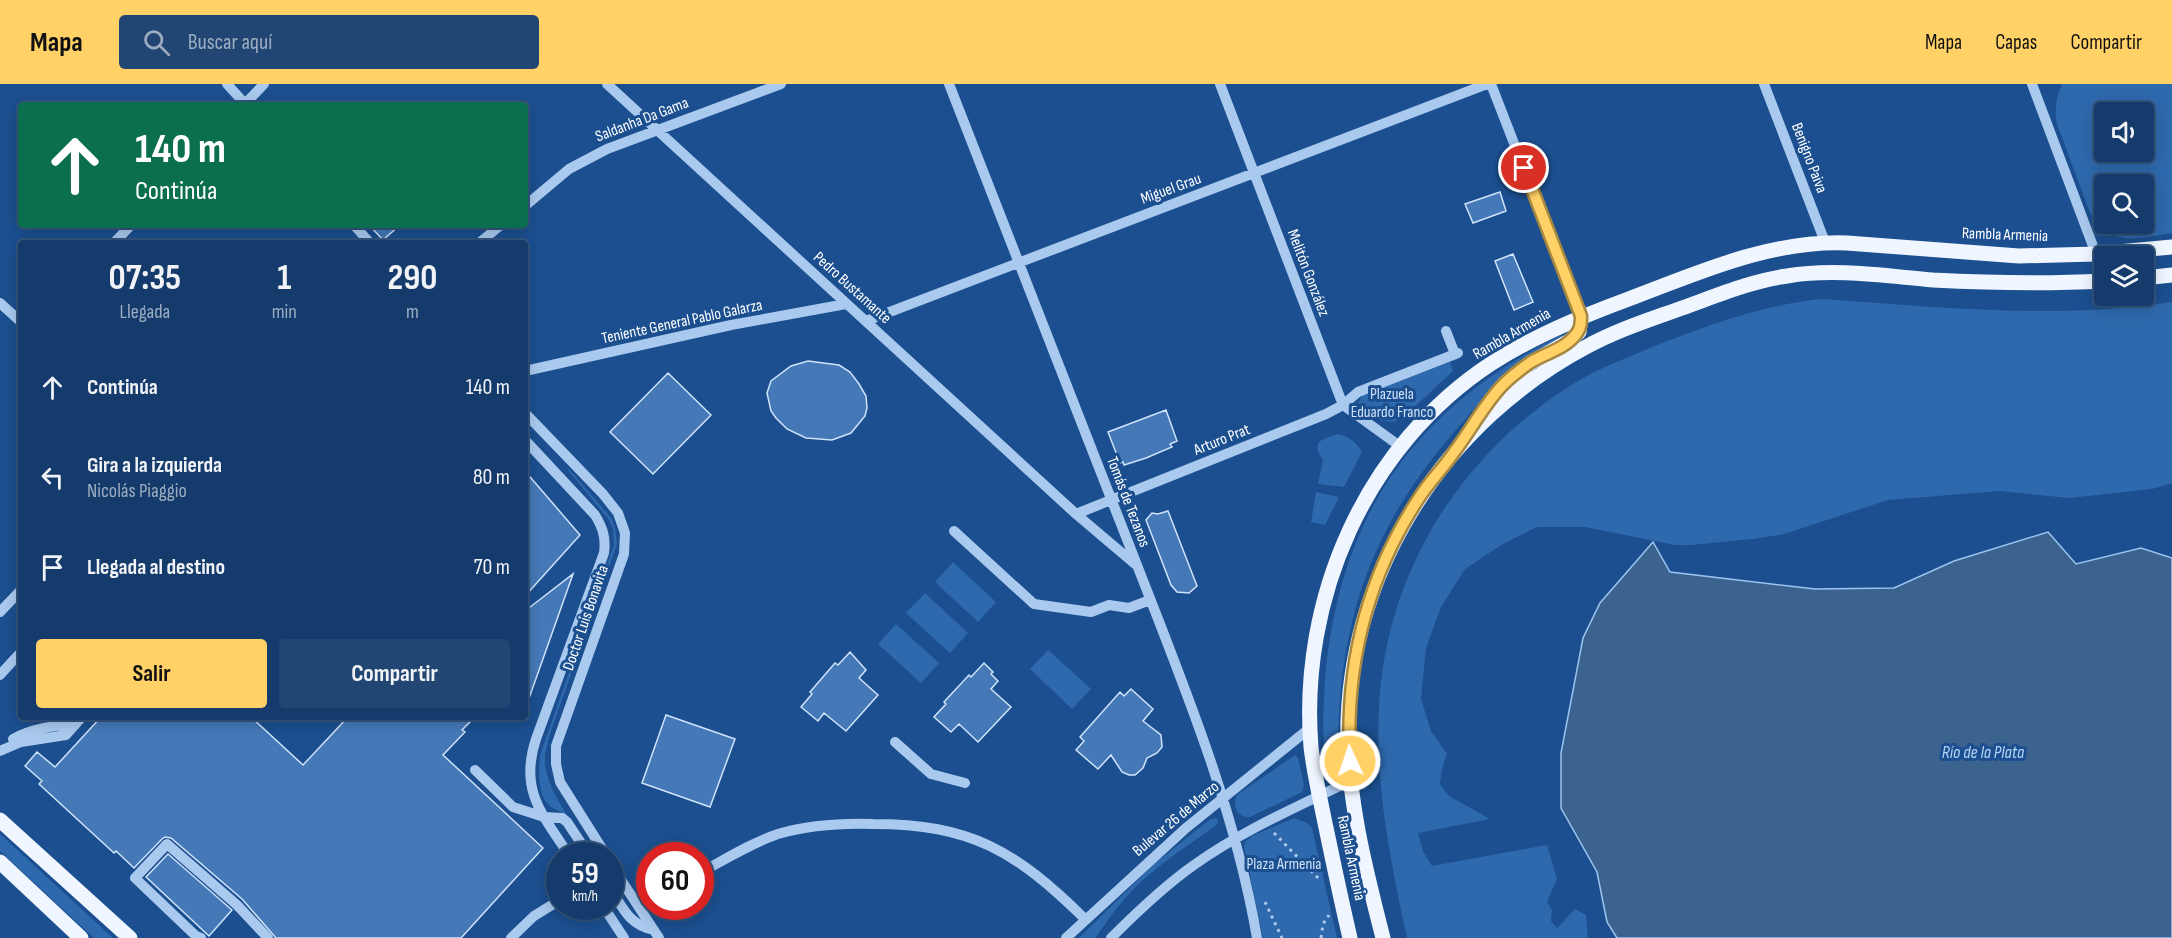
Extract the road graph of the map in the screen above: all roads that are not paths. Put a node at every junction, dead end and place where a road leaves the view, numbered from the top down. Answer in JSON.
{"nodes":[{"id":1,"x":227,"y":84,"type":"edge"},
{"id":2,"x":264,"y":84,"type":"edge"},
{"id":3,"x":781,"y":84,"type":"edge"},
{"id":4,"x":949,"y":84,"type":"edge"},
{"id":5,"x":1220,"y":84,"type":"edge"},
{"id":6,"x":1489,"y":84,"type":"edge"},
{"id":7,"x":1764,"y":84,"type":"edge"},
{"id":8,"x":2032,"y":84,"type":"edge"},
{"id":9,"x":610,"y":85,"type":"edge"},
{"id":10,"x":242,"y":102,"type":"edge"},
{"id":11,"x":248,"y":102,"type":"edge"},
{"id":12,"x":658,"y":129,"type":"junction"},
{"id":13,"x":1254,"y":174,"type":"junction"},
{"id":14,"x":528,"y":204,"type":"edge"},
{"id":15,"x":128,"y":228,"type":"edge"},
{"id":16,"x":357,"y":228,"type":"edge"},
{"id":17,"x":497,"y":228,"type":"edge"},
{"id":18,"x":117,"y":240,"type":"edge"},
{"id":19,"x":367,"y":240,"type":"edge"},
{"id":20,"x":483,"y":240,"type":"edge"},
{"id":21,"x":1825,"y":242,"type":"junction"},
{"id":22,"x":2172,"y":247,"type":"edge"},
{"id":23,"x":2094,"y":249,"type":"edge"},
{"id":24,"x":2154,"y":249,"type":"edge"},
{"id":25,"x":2094,"y":254,"type":"edge"},
{"id":26,"x":1018,"y":261,"type":"junction"},
{"id":27,"x":2172,"y":275,"type":"edge"},
{"id":28,"x":2154,"y":277,"type":"edge"},
{"id":29,"x":2094,"y":281,"type":"edge"},
{"id":30,"x":0,"y":303,"type":"edge"},
{"id":31,"x":846,"y":304,"type":"junction"},
{"id":32,"x":1581,"y":316,"type":"junction"},
{"id":33,"x":18,"y":318,"type":"edge"},
{"id":34,"x":866,"y":321,"type":"junction"},
{"id":35,"x":1446,"y":331,"type":"dead end"},
{"id":36,"x":528,"y":370,"type":"edge"},
{"id":37,"x":1343,"y":405,"type":"junction"},
{"id":38,"x":528,"y":415,"type":"edge"},
{"id":39,"x":528,"y":443,"type":"edge"},
{"id":40,"x":1401,"y":447,"type":"junction"},
{"id":41,"x":1454,"y":453,"type":"junction"},
{"id":42,"x":1111,"y":500,"type":"junction"},
{"id":43,"x":1076,"y":514,"type":"junction"},
{"id":44,"x":954,"y":531,"type":"dead end"},
{"id":45,"x":1137,"y":567,"type":"junction"},
{"id":46,"x":18,"y":593,"type":"edge"},
{"id":47,"x":1150,"y":600,"type":"junction"},
{"id":48,"x":0,"y":612,"type":"edge"},
{"id":49,"x":18,"y":655,"type":"edge"},
{"id":50,"x":0,"y":675,"type":"edge"},
{"id":51,"x":79,"y":721,"type":"edge"},
{"id":52,"x":1310,"y":728,"type":"junction"},
{"id":53,"x":895,"y":742,"type":"dead end"},
{"id":54,"x":0,"y":749,"type":"edge"},
{"id":55,"x":476,"y":770,"type":"dead end"},
{"id":56,"x":1352,"y":780,"type":"junction"},
{"id":57,"x":965,"y":783,"type":"dead end"},
{"id":58,"x":1319,"y":796,"type":"junction"},
{"id":59,"x":1223,"y":798,"type":"junction"},
{"id":60,"x":544,"y":817,"type":"junction"},
{"id":61,"x":0,"y":820,"type":"edge"},
{"id":62,"x":1233,"y":839,"type":"junction"},
{"id":63,"x":560,"y":842,"type":"edge"},
{"id":64,"x":580,"y":842,"type":"edge"},
{"id":65,"x":598,"y":842,"type":"edge"},
{"id":66,"x":0,"y":862,"type":"edge"},
{"id":67,"x":714,"y":866,"type":"edge"},
{"id":68,"x":624,"y":884,"type":"edge"},
{"id":69,"x":546,"y":909,"type":"edge"},
{"id":70,"x":624,"y":909,"type":"edge"},
{"id":71,"x":1084,"y":919,"type":"junction"},
{"id":72,"x":612,"y":920,"type":"edge"},
{"id":73,"x":657,"y":934,"type":"edge"},
{"id":74,"x":81,"y":938,"type":"edge"},
{"id":75,"x":130,"y":938,"type":"edge"},
{"id":76,"x":201,"y":938,"type":"edge"},
{"id":77,"x":268,"y":938,"type":"edge"},
{"id":78,"x":511,"y":938,"type":"edge"},
{"id":79,"x":624,"y":938,"type":"edge"},
{"id":80,"x":1066,"y":938,"type":"edge"},
{"id":81,"x":1111,"y":938,"type":"edge"},
{"id":82,"x":1257,"y":938,"type":"edge"},
{"id":83,"x":1350,"y":938,"type":"edge"},
{"id":84,"x":1383,"y":938,"type":"edge"}],
"edges":[{"from":1,"to":10,"type":"street"},
{"from":2,"to":11,"type":"street"},
{"from":3,"to":12,"type":"street","name":"Saldanha Da Gama"},
{"from":4,"to":26,"type":"street","name":"Tomás de Tezanos"},
{"from":5,"to":13,"type":"street","name":"Melitón González"},
{"from":6,"to":13,"type":"street","name":"Miguel Grau"},
{"from":6,"to":32,"type":"street"},
{"from":7,"to":21,"type":"street","name":"Benigno Paiva"},
{"from":8,"to":23,"type":"street"},
{"from":9,"to":12,"type":"street","name":"Pedro Bustamante"},
{"from":12,"to":14,"type":"street","name":"Saldanha Da Gama"},
{"from":12,"to":31,"type":"street","name":"Pedro Bustamante"},
{"from":13,"to":26,"type":"street","name":"Miguel Grau"},
{"from":13,"to":37,"type":"street","name":"Melitón González"},
{"from":15,"to":18,"type":"street"},
{"from":16,"to":19,"type":"street"},
{"from":17,"to":20,"type":"street"},
{"from":21,"to":25,"type":"main road","name":"Rambla Armenia"},
{"from":21,"to":32,"type":"main road","name":"Rambla Armenia"},
{"from":22,"to":24,"type":"main road","name":"Rambla Armenia"},
{"from":26,"to":34,"type":"street","name":"Miguel Grau"},
{"from":26,"to":42,"type":"street","name":"Tomás de Tezanos"},
{"from":27,"to":28,"type":"main road"},
{"from":29,"to":41,"type":"main road","name":"Rambla Armenia"},
{"from":30,"to":33,"type":"street"},
{"from":31,"to":34,"type":"street","name":"Pedro Bustamante"},
{"from":31,"to":36,"type":"street","name":"Teniente General Pablo Galarza"},
{"from":32,"to":40,"type":"main road","name":"Rambla Armenia"},
{"from":32,"to":41,"type":"main road"},
{"from":34,"to":43,"type":"street","name":"Pedro Bustamante"},
{"from":35,"to":37,"type":"street","name":"Rambla Armenia"},
{"from":37,"to":40,"type":"street"},
{"from":37,"to":42,"type":"street","name":"Arturo Prat"},
{"from":38,"to":65,"type":"street","name":"Doctor Luis Bonavita"},
{"from":39,"to":60,"type":"street","name":"Doctor Luis Bonavita"},
{"from":40,"to":52,"type":"main road","name":"Rambla Armenia"},
{"from":41,"to":56,"type":"main road","name":"Rambla Armenia"},
{"from":42,"to":43,"type":"street"},
{"from":42,"to":45,"type":"street","name":"Tomás de Tezanos"},
{"from":43,"to":45,"type":"street","name":"Pedro Bustamante"},
{"from":44,"to":47,"type":"street"},
{"from":45,"to":47,"type":"street","name":"Tomás de Tezanos"},
{"from":46,"to":48,"type":"street"},
{"from":47,"to":59,"type":"street","name":"Tomás de Tezanos"},
{"from":49,"to":50,"type":"street"},
{"from":51,"to":54,"type":"street"},
{"from":52,"to":58,"type":"main road","name":"Rambla Armenia"},
{"from":52,"to":59,"type":"street","name":"Bulevar 26 de Marzo"},
{"from":53,"to":57,"type":"street"},
{"from":55,"to":60,"type":"street"},
{"from":56,"to":58,"type":"street"},
{"from":56,"to":84,"type":"main road","name":"Rambla Armenia"},
{"from":58,"to":62,"type":"street"},
{"from":58,"to":83,"type":"main road","name":"Rambla Armenia"},
{"from":59,"to":62,"type":"street","name":"Tomás de Tezanos"},
{"from":59,"to":71,"type":"street","name":"Bulevar 26 de Marzo"},
{"from":60,"to":63,"type":"street","name":"Doctor Luis Bonavita"},
{"from":60,"to":64,"type":"street"},
{"from":61,"to":75,"type":"main road"},
{"from":62,"to":81,"type":"street"},
{"from":62,"to":82,"type":"street","name":"Tomás de Tezanos"},
{"from":66,"to":74,"type":"main road"},
{"from":67,"to":71,"type":"street"},
{"from":68,"to":73,"type":"street"},
{"from":69,"to":78,"type":"street"},
{"from":70,"to":73,"type":"street"},
{"from":71,"to":80,"type":"street","name":"Bulevar 26 de Marzo"},
{"from":72,"to":79,"type":"street"},
{"from":76,"to":77,"type":"street"}]}
